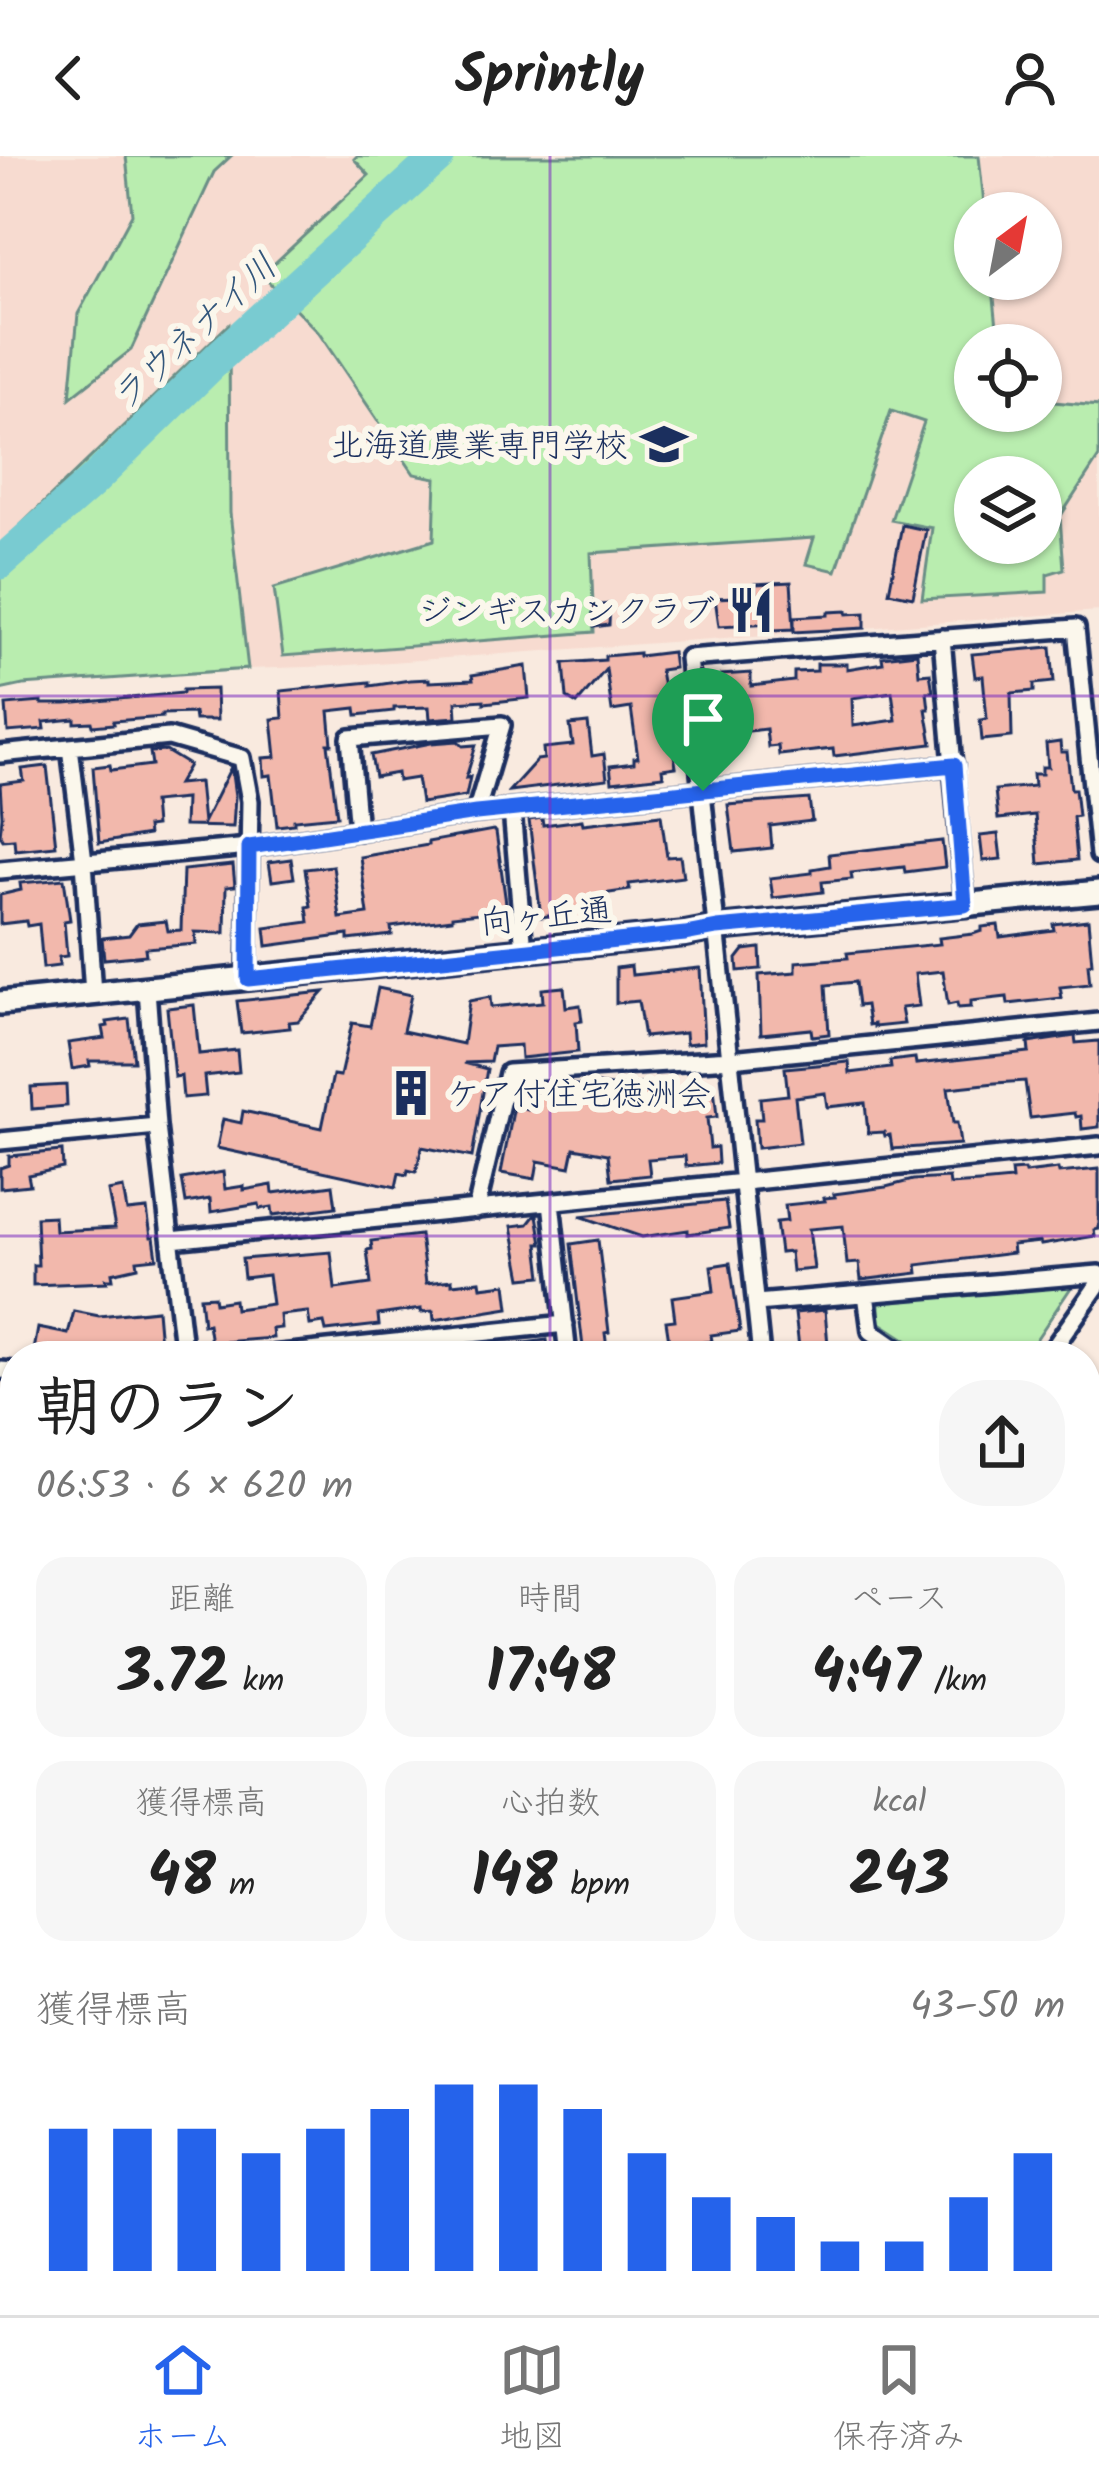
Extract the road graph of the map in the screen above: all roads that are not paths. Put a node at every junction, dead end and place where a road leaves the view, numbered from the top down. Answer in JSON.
{"nodes":[{"id":1,"x":942,"y":638,"type":"junction"},
{"id":2,"x":70,"y":747,"type":"junction"},
{"id":3,"x":0,"y":754,"type":"edge"},
{"id":4,"x":954,"y":765,"type":"junction"},
{"id":5,"x":703,"y":791,"type":"junction"},
{"id":6,"x":512,"y":810,"type":"junction"},
{"id":7,"x":476,"y":813,"type":"junction"},
{"id":8,"x":358,"y":830,"type":"junction"},
{"id":9,"x":249,"y":847,"type":"junction"},
{"id":10,"x":1099,"y":855,"type":"edge"},
{"id":11,"x":83,"y":861,"type":"junction"},
{"id":12,"x":0,"y":870,"type":"edge"},
{"id":13,"x":1099,"y":892,"type":"edge"},
{"id":14,"x":965,"y":905,"type":"junction"},
{"id":15,"x":717,"y":928,"type":"junction"},
{"id":16,"x":524,"y":951,"type":"junction"},
{"id":17,"x":248,"y":979,"type":"junction"},
{"id":18,"x":147,"y":989,"type":"junction"},
{"id":19,"x":93,"y":994,"type":"junction"},
{"id":20,"x":0,"y":1003,"type":"edge"},
{"id":21,"x":1099,"y":1022,"type":"edge"},
{"id":22,"x":731,"y":1059,"type":"junction"},
{"id":23,"x":158,"y":1126,"type":"junction"},
{"id":24,"x":0,"y":1142,"type":"edge"},
{"id":25,"x":1099,"y":1146,"type":"edge"},
{"id":26,"x":744,"y":1181,"type":"junction"},
{"id":27,"x":551,"y":1202,"type":"junction"},
{"id":28,"x":476,"y":1210,"type":"junction"},
{"id":29,"x":171,"y":1240,"type":"junction"},
{"id":30,"x":1099,"y":1278,"type":"edge"},
{"id":31,"x":866,"y":1294,"type":"junction"},
{"id":32,"x":756,"y":1303,"type":"junction"},
{"id":33,"x":565,"y":1324,"type":"junction"},
{"id":34,"x":182,"y":1341,"type":"edge"},
{"id":35,"x":404,"y":1341,"type":"edge"},
{"id":36,"x":567,"y":1341,"type":"edge"},
{"id":37,"x":760,"y":1341,"type":"edge"},
{"id":38,"x":886,"y":1341,"type":"edge"},
{"id":39,"x":1058,"y":1341,"type":"edge"}],
"edges":[{"from":1,"to":4,"type":"street"},
{"from":1,"to":5,"type":"street"},
{"from":1,"to":10,"type":"street"},
{"from":2,"to":3,"type":"street"},
{"from":2,"to":9,"type":"street"},
{"from":2,"to":11,"type":"street"},
{"from":4,"to":5,"type":"street"},
{"from":4,"to":14,"type":"street"},
{"from":5,"to":6,"type":"street"},
{"from":5,"to":15,"type":"street"},
{"from":6,"to":7,"type":"street"},
{"from":6,"to":16,"type":"street"},
{"from":7,"to":8,"type":"street"},
{"from":7,"to":8,"type":"street"},
{"from":8,"to":9,"type":"street"},
{"from":9,"to":11,"type":"street"},
{"from":9,"to":17,"type":"street"},
{"from":11,"to":12,"type":"street"},
{"from":11,"to":19,"type":"street"},
{"from":13,"to":14,"type":"street","name":"向ヶ丘通"},
{"from":14,"to":15,"type":"street","name":"向ヶ丘通"},
{"from":15,"to":16,"type":"street","name":"向ヶ丘通"},
{"from":15,"to":22,"type":"street"},
{"from":16,"to":17,"type":"street","name":"向ヶ丘通"},
{"from":17,"to":18,"type":"street","name":"向ヶ丘通"},
{"from":18,"to":19,"type":"street","name":"向ヶ丘通"},
{"from":18,"to":23,"type":"street"},
{"from":19,"to":20,"type":"street","name":"向ヶ丘通"},
{"from":21,"to":22,"type":"street"},
{"from":22,"to":26,"type":"street"},
{"from":22,"to":28,"type":"street"},
{"from":23,"to":24,"type":"street"},
{"from":23,"to":29,"type":"street"},
{"from":25,"to":26,"type":"street"},
{"from":26,"to":27,"type":"street"},
{"from":26,"to":32,"type":"street"},
{"from":27,"to":28,"type":"street"},
{"from":27,"to":33,"type":"street"},
{"from":28,"to":29,"type":"street"},
{"from":29,"to":34,"type":"street"},
{"from":30,"to":31,"type":"street"},
{"from":30,"to":39,"type":"street"},
{"from":31,"to":32,"type":"street"},
{"from":31,"to":38,"type":"street"},
{"from":32,"to":37,"type":"street"},
{"from":33,"to":35,"type":"street"},
{"from":33,"to":36,"type":"street"}]}
